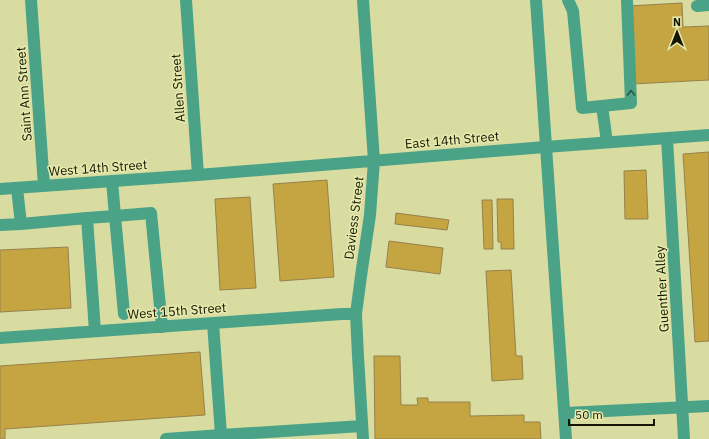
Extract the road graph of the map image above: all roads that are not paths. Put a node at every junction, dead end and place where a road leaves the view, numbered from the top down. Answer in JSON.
{"nodes":[{"id":1,"x":31,"y":0,"type":"edge"},
{"id":2,"x":186,"y":0,"type":"edge"},
{"id":3,"x":363,"y":0,"type":"edge"},
{"id":4,"x":536,"y":0,"type":"edge"},
{"id":5,"x":568,"y":0,"type":"edge"},
{"id":6,"x":627,"y":0,"type":"edge"},
{"id":7,"x":602,"y":106,"type":"junction"},
{"id":8,"x":709,"y":135,"type":"edge"},
{"id":9,"x":667,"y":138,"type":"junction"},
{"id":10,"x":607,"y":142,"type":"junction"},
{"id":11,"x":545,"y":147,"type":"junction"},
{"id":12,"x":374,"y":161,"type":"junction"},
{"id":13,"x":198,"y":174,"type":"junction"},
{"id":14,"x":112,"y":181,"type":"junction"},
{"id":15,"x":44,"y":186,"type":"junction"},
{"id":16,"x":17,"y":188,"type":"junction"},
{"id":17,"x":0,"y":189,"type":"edge"},
{"id":18,"x":115,"y":216,"type":"junction"},
{"id":19,"x":87,"y":218,"type":"junction"},
{"id":20,"x":21,"y":224,"type":"junction"},
{"id":21,"x":0,"y":226,"type":"edge"},
{"id":22,"x":124,"y":314,"type":"dead end"},
{"id":23,"x":356,"y":314,"type":"junction"},
{"id":24,"x":213,"y":323,"type":"junction"},
{"id":25,"x":162,"y":327,"type":"junction"},
{"id":26,"x":95,"y":331,"type":"junction"},
{"id":27,"x":0,"y":338,"type":"edge"},
{"id":28,"x":709,"y":406,"type":"edge"},
{"id":29,"x":683,"y":408,"type":"junction"},
{"id":30,"x":565,"y":414,"type":"junction"},
{"id":31,"x":362,"y":426,"type":"junction"},
{"id":32,"x":221,"y":435,"type":"junction"},
{"id":33,"x":166,"y":439,"type":"edge"},
{"id":34,"x":363,"y":439,"type":"edge"},
{"id":35,"x":566,"y":439,"type":"edge"},
{"id":36,"x":684,"y":439,"type":"edge"}],
"edges":[{"from":1,"to":15,"type":"street","name":"Saint Ann Street"},
{"from":2,"to":13,"type":"street","name":"Allen Street"},
{"from":3,"to":12,"type":"street","name":"Daviess Street"},
{"from":4,"to":11,"type":"street"},
{"from":5,"to":7,"type":"street"},
{"from":7,"to":6,"type":"street","one_way":true},
{"from":7,"to":10,"type":"street"},
{"from":8,"to":9,"type":"street","name":"East 14th Street"},
{"from":9,"to":10,"type":"street","name":"East 14th Street"},
{"from":9,"to":29,"type":"street","name":"Guenther Alley"},
{"from":10,"to":11,"type":"street","name":"East 14th Street"},
{"from":11,"to":12,"type":"street","name":"East 14th Street"},
{"from":11,"to":30,"type":"street"},
{"from":12,"to":13,"type":"street","name":"East 14th Street"},
{"from":12,"to":23,"type":"street","name":"Daviess Street"},
{"from":13,"to":14,"type":"street","name":"West 14th Street"},
{"from":14,"to":15,"type":"street","name":"West 14th Street"},
{"from":14,"to":18,"type":"street"},
{"from":15,"to":16,"type":"street","name":"West 14th Street"},
{"from":16,"to":17,"type":"street","name":"West 14th Street"},
{"from":16,"to":20,"type":"street"},
{"from":18,"to":19,"type":"street"},
{"from":18,"to":22,"type":"street"},
{"from":18,"to":25,"type":"street"},
{"from":19,"to":20,"type":"street"},
{"from":19,"to":26,"type":"street"},
{"from":20,"to":21,"type":"street"},
{"from":23,"to":24,"type":"street","name":"West 15th Street"},
{"from":23,"to":31,"type":"street","name":"Daviess Street"},
{"from":24,"to":25,"type":"street","name":"West 15th Street"},
{"from":24,"to":32,"type":"street"},
{"from":25,"to":26,"type":"street","name":"West 15th Street"},
{"from":26,"to":27,"type":"street","name":"West 15th Street"},
{"from":28,"to":29,"type":"street"},
{"from":29,"to":30,"type":"street"},
{"from":29,"to":36,"type":"street","name":"Guenther Alley"},
{"from":30,"to":35,"type":"street"},
{"from":31,"to":32,"type":"street"},
{"from":31,"to":34,"type":"street","name":"Daviess Street"},
{"from":32,"to":33,"type":"street"}]}
